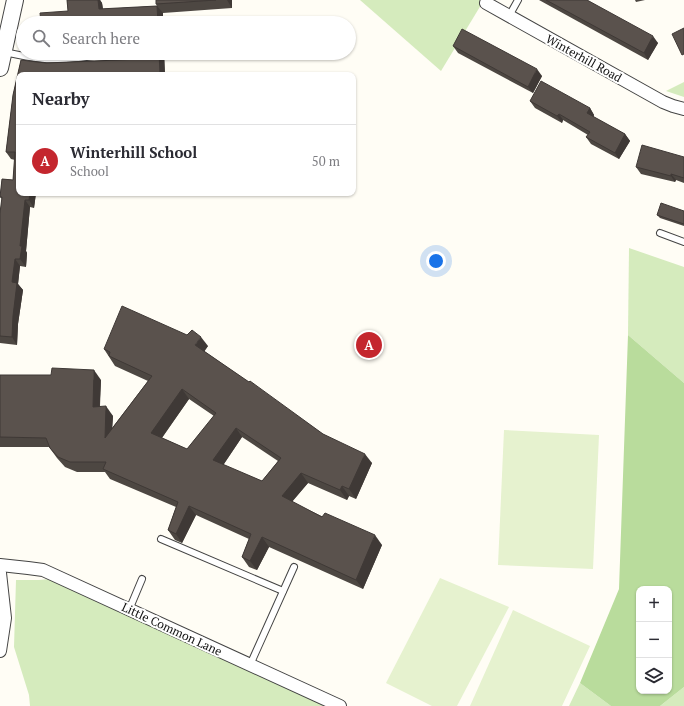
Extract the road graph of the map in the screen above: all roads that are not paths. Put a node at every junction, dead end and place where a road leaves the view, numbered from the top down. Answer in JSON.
{"nodes":[{"id":1,"x":15,"y":0,"type":"edge"},
{"id":2,"x":518,"y":0,"type":"edge"},
{"id":3,"x":486,"y":3,"type":"dead end"},
{"id":4,"x":509,"y":16,"type":"junction"},
{"id":5,"x":4,"y":52,"type":"junction"},
{"id":6,"x":16,"y":54,"type":"edge"},
{"id":7,"x":0,"y":68,"type":"edge"},
{"id":8,"x":684,"y":109,"type":"edge"},
{"id":9,"x":660,"y":233,"type":"dead end"},
{"id":10,"x":684,"y":242,"type":"edge"},
{"id":11,"x":161,"y":539,"type":"dead end"},
{"id":12,"x":0,"y":565,"type":"edge"},
{"id":13,"x":294,"y":567,"type":"dead end"},
{"id":14,"x":0,"y":572,"type":"edge"},
{"id":15,"x":142,"y":579,"type":"dead end"},
{"id":16,"x":283,"y":591,"type":"junction"},
{"id":17,"x":129,"y":610,"type":"junction"},
{"id":18,"x":0,"y":651,"type":"edge"},
{"id":19,"x":250,"y":665,"type":"junction"},
{"id":20,"x":340,"y":706,"type":"edge"}],
"edges":[{"from":1,"to":5,"type":"street"},
{"from":2,"to":4,"type":"lane"},
{"from":3,"to":4,"type":"street","name":"Winterhill Road"},
{"from":4,"to":8,"type":"street","name":"Winterhill Road"},
{"from":5,"to":6,"type":"lane"},
{"from":5,"to":7,"type":"street"},
{"from":9,"to":10,"type":"lane"},
{"from":11,"to":16,"type":"lane"},
{"from":12,"to":17,"type":"street","name":"Little Common Lane"},
{"from":13,"to":16,"type":"lane"},
{"from":14,"to":18,"type":"street"},
{"from":15,"to":17,"type":"lane"},
{"from":16,"to":19,"type":"lane"},
{"from":17,"to":19,"type":"street","name":"Little Common Lane"},
{"from":19,"to":20,"type":"street","name":"Little Common Lane"}]}
